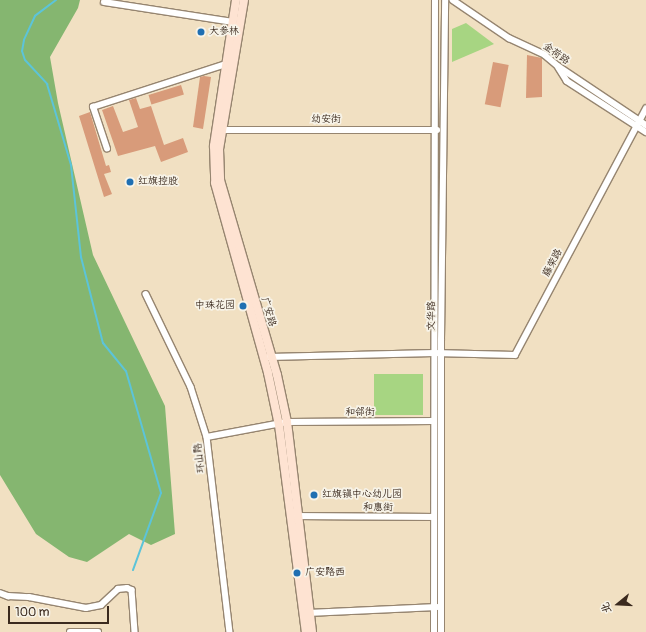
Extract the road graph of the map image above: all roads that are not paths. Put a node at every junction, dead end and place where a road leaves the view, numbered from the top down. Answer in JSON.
{"nodes":[{"id":1,"x":236,"y":0,"type":"edge"},
{"id":2,"x":244,"y":0,"type":"edge"},
{"id":3,"x":435,"y":0,"type":"edge"},
{"id":4,"x":445,"y":0,"type":"edge"},
{"id":5,"x":453,"y":0,"type":"edge"},
{"id":6,"x":104,"y":2,"type":"dead end"},
{"id":7,"x":233,"y":22,"type":"junction"},
{"id":8,"x":229,"y":63,"type":"junction"},
{"id":9,"x":646,"y":109,"type":"edge"},
{"id":10,"x":638,"y":123,"type":"junction"},
{"id":11,"x":646,"y":125,"type":"edge"},
{"id":12,"x":436,"y":129,"type":"junction"},
{"id":13,"x":219,"y":130,"type":"junction"},
{"id":14,"x":646,"y":132,"type":"edge"},
{"id":15,"x":443,"y":137,"type":"junction"},
{"id":16,"x":107,"y":149,"type":"dead end"},
{"id":17,"x":146,"y":294,"type":"dead end"},
{"id":18,"x":434,"y":353,"type":"junction"},
{"id":19,"x":441,"y":353,"type":"junction"},
{"id":20,"x":267,"y":357,"type":"junction"},
{"id":21,"x":434,"y":421,"type":"junction"},
{"id":22,"x":283,"y":424,"type":"junction"},
{"id":23,"x":207,"y":437,"type":"junction"},
{"id":24,"x":295,"y":516,"type":"junction"},
{"id":25,"x":434,"y":517,"type":"junction"},
{"id":26,"x":0,"y":593,"type":"edge"},
{"id":27,"x":434,"y":607,"type":"junction"},
{"id":28,"x":441,"y":607,"type":"junction"},
{"id":29,"x":307,"y":613,"type":"junction"},
{"id":30,"x":70,"y":632,"type":"edge"},
{"id":31,"x":98,"y":632,"type":"edge"},
{"id":32,"x":135,"y":632,"type":"edge"},
{"id":33,"x":230,"y":632,"type":"edge"},
{"id":34,"x":306,"y":632,"type":"edge"},
{"id":35,"x":312,"y":632,"type":"edge"},
{"id":36,"x":434,"y":632,"type":"edge"},
{"id":37,"x":441,"y":632,"type":"edge"}],
"edges":[{"from":1,"to":7,"type":"street","name":"广安路"},
{"from":2,"to":8,"type":"street","name":"广安路"},
{"from":3,"to":12,"type":"street","name":"文华路"},
{"from":4,"to":15,"type":"street","name":"文华路"},
{"from":5,"to":10,"type":"street","name":"金荷路"},
{"from":6,"to":7,"type":"street"},
{"from":7,"to":8,"type":"street","name":"广安路"},
{"from":8,"to":13,"type":"street","name":"广安路"},
{"from":8,"to":16,"type":"street"},
{"from":9,"to":10,"type":"street","name":"藤荣路"},
{"from":10,"to":11,"type":"street","name":"金荷路"},
{"from":10,"to":14,"type":"street"},
{"from":10,"to":19,"type":"street","name":"藤荣路"},
{"from":12,"to":13,"type":"street","name":"幼安街"},
{"from":12,"to":15,"type":"street"},
{"from":12,"to":18,"type":"street","name":"文华路"},
{"from":13,"to":20,"type":"street","name":"广安路"},
{"from":15,"to":19,"type":"street","name":"文华路"},
{"from":17,"to":23,"type":"street","name":"环山路"},
{"from":18,"to":19,"type":"street","name":"藤荣路"},
{"from":18,"to":20,"type":"street","name":"藤荣路"},
{"from":18,"to":21,"type":"street","name":"文华路"},
{"from":19,"to":28,"type":"street","name":"文华路"},
{"from":20,"to":22,"type":"street","name":"广安路"},
{"from":21,"to":22,"type":"street","name":"和邻街"},
{"from":21,"to":25,"type":"street","name":"文华路"},
{"from":22,"to":23,"type":"street","name":"和邻街"},
{"from":22,"to":24,"type":"street","name":"广安路"},
{"from":23,"to":33,"type":"street","name":"环山路"},
{"from":24,"to":25,"type":"street","name":"和惠街"},
{"from":24,"to":29,"type":"street","name":"广安路"},
{"from":25,"to":27,"type":"street","name":"文华路"},
{"from":26,"to":32,"type":"street"},
{"from":27,"to":28,"type":"street"},
{"from":27,"to":29,"type":"street"},
{"from":27,"to":36,"type":"street","name":"文华路"},
{"from":28,"to":37,"type":"street","name":"文华路"},
{"from":29,"to":34,"type":"street","name":"广安路"},
{"from":29,"to":35,"type":"street","name":"广安路"},
{"from":30,"to":31,"type":"street"}]}
